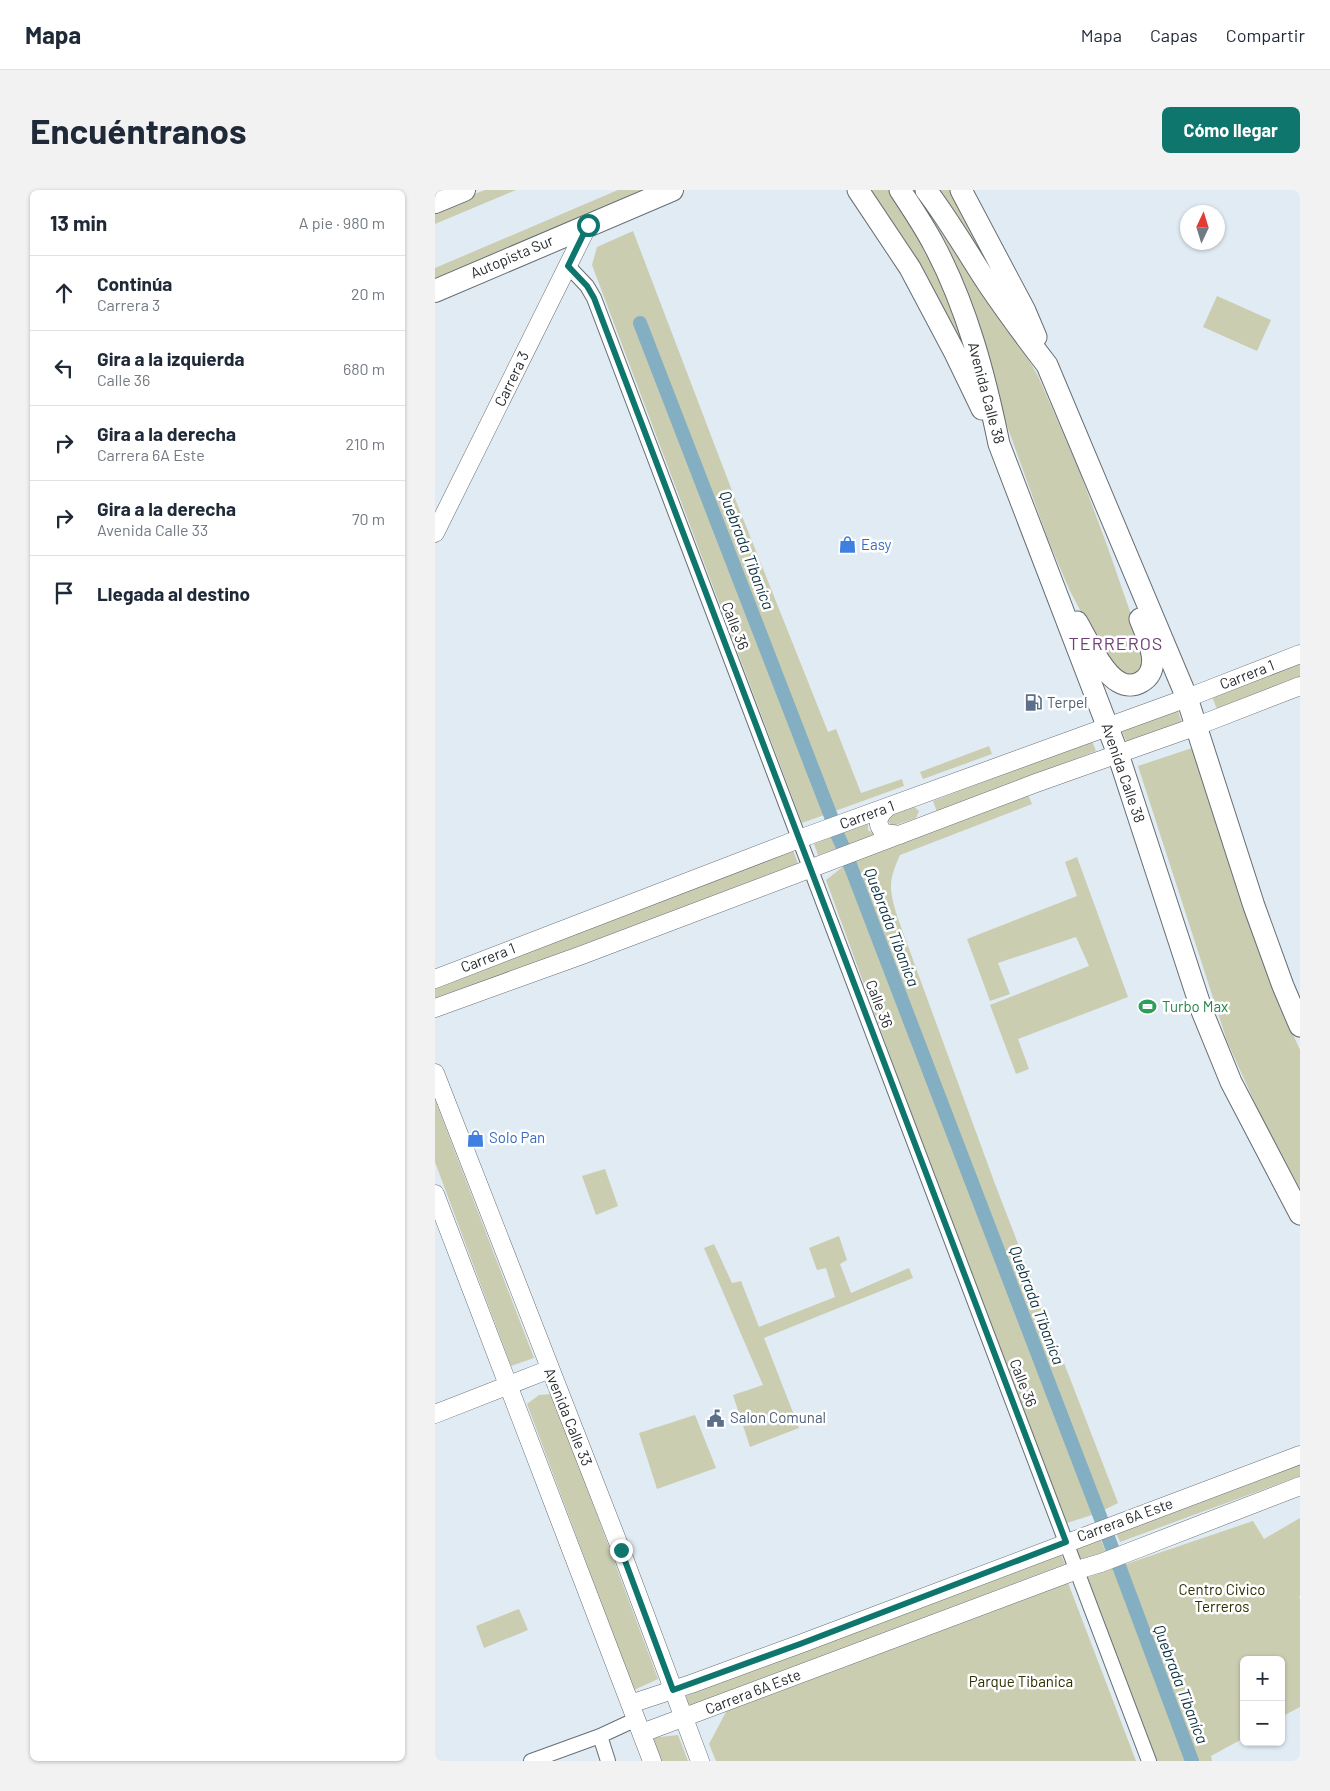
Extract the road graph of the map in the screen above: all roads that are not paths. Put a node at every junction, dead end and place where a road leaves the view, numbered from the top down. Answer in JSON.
{"nodes":[{"id":1,"x":464,"y":190,"type":"edge"},
{"id":2,"x":672,"y":190,"type":"edge"},
{"id":3,"x":900,"y":190,"type":"edge"},
{"id":4,"x":925,"y":190,"type":"edge"},
{"id":5,"x":961,"y":190,"type":"edge"},
{"id":6,"x":857,"y":193,"type":"edge"},
{"id":7,"x":435,"y":202,"type":"edge"},
{"id":8,"x":588,"y":225,"type":"junction"},
{"id":9,"x":568,"y":266,"type":"junction"},
{"id":10,"x":435,"y":291,"type":"edge"},
{"id":11,"x":1047,"y":365,"type":"junction"},
{"id":12,"x":999,"y":444,"type":"junction"},
{"id":13,"x":1105,"y":501,"type":"junction"},
{"id":14,"x":435,"y":533,"type":"edge"},
{"id":15,"x":1049,"y":574,"type":"junction"},
{"id":16,"x":1300,"y":654,"type":"edge"},
{"id":17,"x":1300,"y":686,"type":"edge"},
{"id":18,"x":1187,"y":698,"type":"junction"},
{"id":19,"x":1197,"y":726,"type":"junction"},
{"id":20,"x":1108,"y":727,"type":"junction"},
{"id":21,"x":1118,"y":754,"type":"junction"},
{"id":22,"x":919,"y":796,"type":"junction"},
{"id":23,"x":887,"y":808,"type":"junction"},
{"id":24,"x":918,"y":828,"type":"junction"},
{"id":25,"x":899,"y":835,"type":"junction"},
{"id":26,"x":799,"y":840,"type":"junction"},
{"id":27,"x":810,"y":869,"type":"junction"},
{"id":28,"x":435,"y":979,"type":"edge"},
{"id":29,"x":435,"y":1008,"type":"edge"},
{"id":30,"x":1300,"y":1026,"type":"edge"},
{"id":31,"x":435,"y":1073,"type":"edge"},
{"id":32,"x":435,"y":1194,"type":"edge"},
{"id":33,"x":1300,"y":1214,"type":"edge"},
{"id":34,"x":550,"y":1369,"type":"junction"},
{"id":35,"x":509,"y":1385,"type":"junction"},
{"id":36,"x":435,"y":1414,"type":"edge"},
{"id":37,"x":1300,"y":1455,"type":"edge"},
{"id":38,"x":1300,"y":1486,"type":"edge"},
{"id":39,"x":1066,"y":1542,"type":"junction"},
{"id":40,"x":1077,"y":1570,"type":"junction"},
{"id":41,"x":673,"y":1690,"type":"junction"},
{"id":42,"x":630,"y":1704,"type":"junction"},
{"id":43,"x":683,"y":1717,"type":"junction"},
{"id":44,"x":635,"y":1728,"type":"junction"},
{"id":45,"x":599,"y":1736,"type":"junction"},
{"id":46,"x":531,"y":1761,"type":"edge"},
{"id":47,"x":608,"y":1761,"type":"edge"},
{"id":48,"x":652,"y":1761,"type":"edge"},
{"id":49,"x":700,"y":1761,"type":"edge"},
{"id":50,"x":1149,"y":1761,"type":"edge"}],
"edges":[{"from":1,"to":7,"type":"highway"},
{"from":2,"to":8,"type":"highway","name":"Autopista Sur"},
{"from":3,"to":12,"type":"main road","name":"Avenida Calle 38"},
{"from":4,"to":11,"type":"main road"},
{"from":5,"to":11,"type":"main road"},
{"from":6,"to":12,"type":"main road"},
{"from":8,"to":9,"type":"street","name":"Carrera 3"},
{"from":8,"to":10,"type":"highway","name":"Autopista Sur"},
{"from":9,"to":14,"type":"street","name":"Carrera 3"},
{"from":9,"to":26,"type":"street","name":"Calle 36"},
{"from":11,"to":13,"type":"main road"},
{"from":12,"to":15,"type":"main road","name":"Avenida Calle 38"},
{"from":13,"to":15,"type":"main road"},
{"from":13,"to":18,"type":"main road"},
{"from":15,"to":20,"type":"main road","name":"Avenida Calle 38"},
{"from":16,"to":18,"type":"street","name":"Carrera 1"},
{"from":17,"to":19,"type":"street","name":"Carrera 1"},
{"from":18,"to":19,"type":"main road"},
{"from":18,"to":20,"type":"street","name":"Carrera 1"},
{"from":19,"to":21,"type":"street","name":"Carrera 1"},
{"from":19,"to":30,"type":"main road"},
{"from":20,"to":21,"type":"main road","name":"Avenida Calle 38"},
{"from":20,"to":22,"type":"street","name":"Carrera 1"},
{"from":21,"to":24,"type":"street","name":"Carrera 1"},
{"from":21,"to":33,"type":"main road","name":"Avenida Calle 38"},
{"from":22,"to":23,"type":"street","name":"Carrera 1"},
{"from":22,"to":24,"type":"street"},
{"from":23,"to":25,"type":"street"},
{"from":23,"to":26,"type":"street","name":"Carrera 1"},
{"from":24,"to":25,"type":"street","name":"Carrera 1"},
{"from":25,"to":27,"type":"street","name":"Carrera 1"},
{"from":26,"to":27,"type":"street","name":"Calle 36"},
{"from":26,"to":28,"type":"street","name":"Carrera 1"},
{"from":27,"to":29,"type":"street","name":"Carrera 1"},
{"from":27,"to":39,"type":"street","name":"Calle 36"},
{"from":31,"to":34,"type":"street","name":"Avenida Calle 33"},
{"from":32,"to":35,"type":"street"},
{"from":34,"to":35,"type":"street"},
{"from":34,"to":41,"type":"street","name":"Avenida Calle 33"},
{"from":35,"to":36,"type":"street"},
{"from":35,"to":42,"type":"street"},
{"from":37,"to":39,"type":"street","name":"Carrera 6A Este"},
{"from":38,"to":40,"type":"street","name":"Carrera 6A Este"},
{"from":39,"to":40,"type":"street","name":"Calle 36"},
{"from":39,"to":41,"type":"street","name":"Carrera 6A Este"},
{"from":40,"to":43,"type":"street","name":"Carrera 6A Este"},
{"from":40,"to":50,"type":"street","name":"Calle 36"},
{"from":41,"to":42,"type":"street","name":"Carrera 6A Este"},
{"from":41,"to":43,"type":"street","name":"Avenida Calle 33"},
{"from":42,"to":44,"type":"street"},
{"from":43,"to":44,"type":"street","name":"Carrera 6A Este"},
{"from":43,"to":49,"type":"street","name":"Avenida Calle 33"},
{"from":44,"to":45,"type":"street","name":"Carrera 6A Este"},
{"from":44,"to":48,"type":"street"},
{"from":45,"to":46,"type":"street","name":"Carrera 6A Este"},
{"from":45,"to":47,"type":"street"}]}
